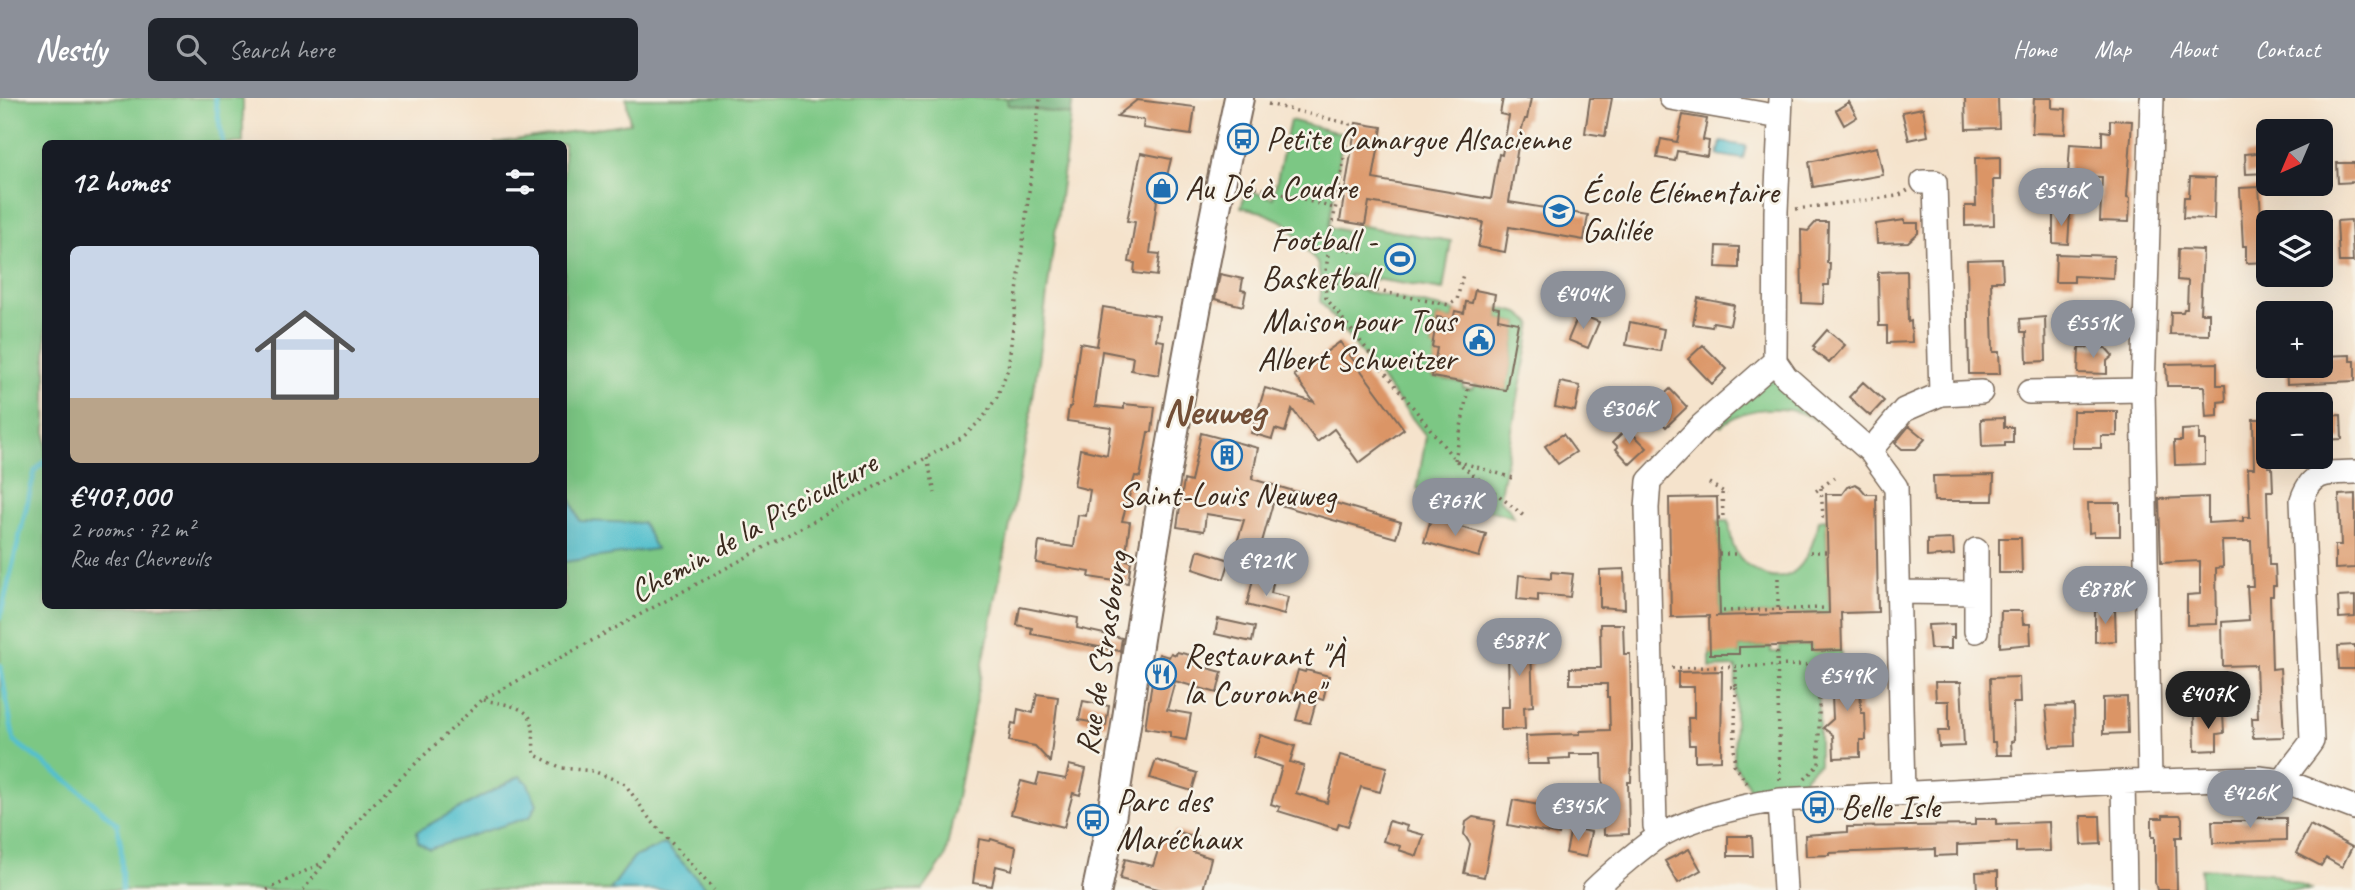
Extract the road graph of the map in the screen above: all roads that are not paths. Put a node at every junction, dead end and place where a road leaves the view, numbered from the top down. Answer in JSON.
{"nodes":[{"id":1,"x":1239,"y":98,"type":"edge"},
{"id":2,"x":1671,"y":98,"type":"edge"},
{"id":3,"x":1744,"y":98,"type":"edge"},
{"id":4,"x":2151,"y":98,"type":"edge"},
{"id":5,"x":1779,"y":104,"type":"edge"},
{"id":6,"x":1923,"y":182,"type":"road end"},
{"id":7,"x":1775,"y":361,"type":"junction"},
{"id":8,"x":2143,"y":390,"type":"junction"},
{"id":9,"x":1981,"y":392,"type":"dead end"},
{"id":10,"x":2029,"y":392,"type":"dead end"},
{"id":11,"x":1941,"y":394,"type":"junction"},
{"id":12,"x":1870,"y":451,"type":"junction"},
{"id":13,"x":2355,"y":471,"type":"edge"},
{"id":14,"x":1976,"y":550,"type":"dead end"},
{"id":15,"x":1899,"y":592,"type":"junction"},
{"id":16,"x":1976,"y":593,"type":"junction"},
{"id":17,"x":1976,"y":631,"type":"dead end"},
{"id":18,"x":2150,"y":781,"type":"junction"},
{"id":19,"x":2123,"y":782,"type":"junction"},
{"id":20,"x":2284,"y":782,"type":"junction"},
{"id":21,"x":1903,"y":794,"type":"junction"},
{"id":22,"x":1780,"y":800,"type":"junction"},
{"id":23,"x":2355,"y":808,"type":"edge"},
{"id":24,"x":1659,"y":836,"type":"junction"},
{"id":25,"x":1097,"y":890,"type":"edge"},
{"id":26,"x":1594,"y":890,"type":"edge"},
{"id":27,"x":1785,"y":890,"type":"edge"},
{"id":28,"x":2125,"y":890,"type":"edge"}],
"edges":[{"from":1,"to":25,"type":"main road","name":"Rue de Strasbourg"},
{"from":2,"to":5,"type":"street"},
{"from":3,"to":5,"type":"street"},
{"from":4,"to":8,"type":"street"},
{"from":5,"to":7,"type":"street"},
{"from":6,"to":11,"type":"street"},
{"from":7,"to":12,"type":"street"},
{"from":7,"to":24,"type":"street"},
{"from":8,"to":10,"type":"street"},
{"from":8,"to":18,"type":"street"},
{"from":9,"to":11,"type":"street"},
{"from":11,"to":12,"type":"street"},
{"from":12,"to":15,"type":"street"},
{"from":13,"to":20,"type":"street"},
{"from":14,"to":16,"type":"street"},
{"from":15,"to":16,"type":"street"},
{"from":15,"to":21,"type":"street"},
{"from":16,"to":17,"type":"street"},
{"from":18,"to":19,"type":"street"},
{"from":18,"to":20,"type":"street"},
{"from":19,"to":21,"type":"street"},
{"from":19,"to":28,"type":"street"},
{"from":20,"to":23,"type":"street"},
{"from":21,"to":22,"type":"street"},
{"from":22,"to":24,"type":"street"},
{"from":22,"to":27,"type":"street"},
{"from":24,"to":26,"type":"street"}]}
